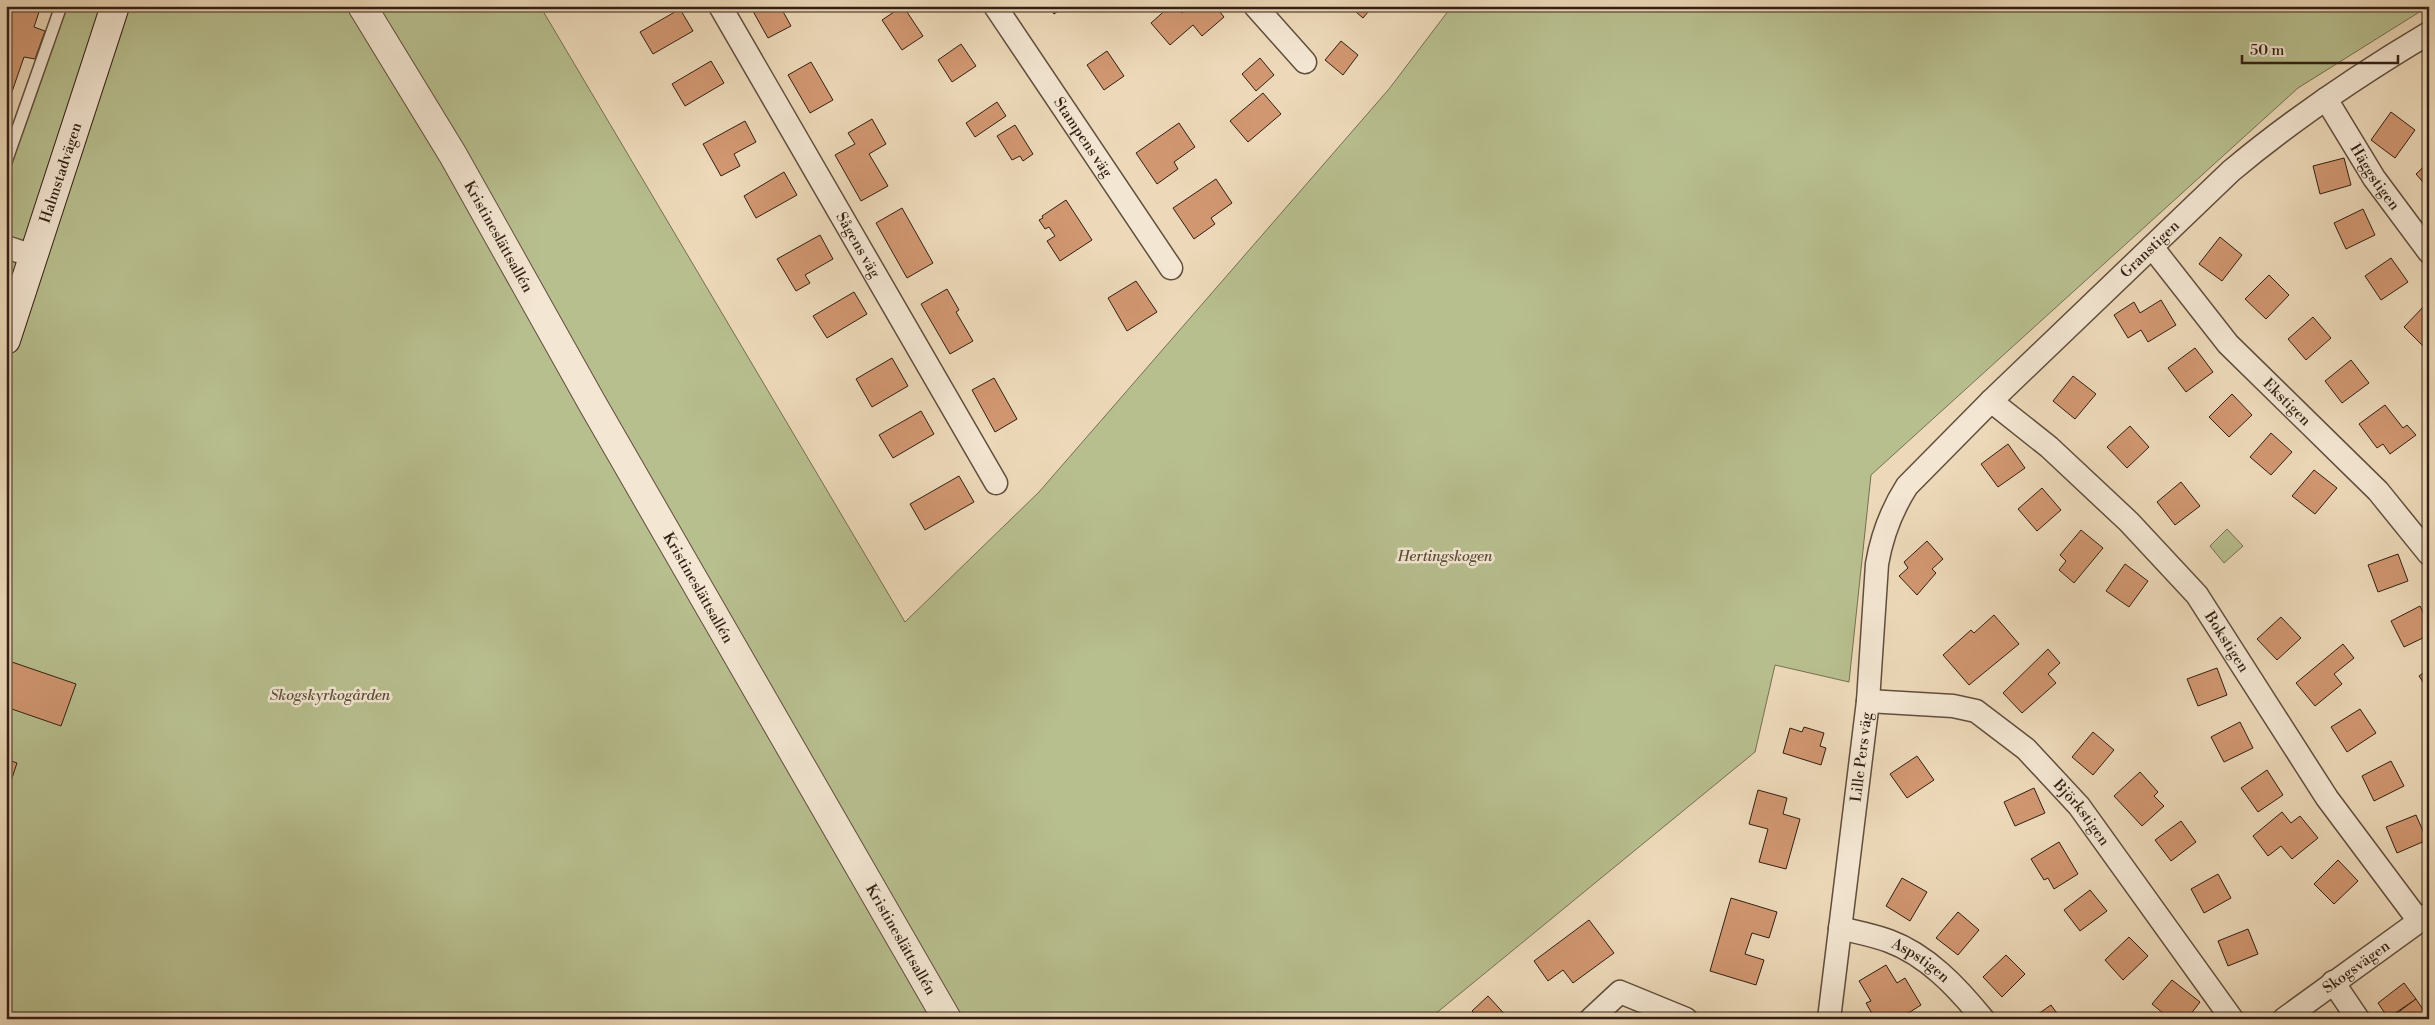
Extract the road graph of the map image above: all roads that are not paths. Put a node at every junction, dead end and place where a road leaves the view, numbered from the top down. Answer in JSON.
{"nodes":[{"id":1,"x":61,"y":6,"type":"edge"},
{"id":2,"x":115,"y":6,"type":"edge"},
{"id":3,"x":362,"y":6,"type":"edge"},
{"id":4,"x":382,"y":6,"type":"edge"},
{"id":5,"x":720,"y":6,"type":"edge"},
{"id":6,"x":995,"y":6,"type":"edge"},
{"id":7,"x":1255,"y":6,"type":"edge"},
{"id":8,"x":2429,"y":32,"type":"edge"},
{"id":9,"x":1305,"y":62,"type":"dead end"},
{"id":10,"x":2326,"y":99,"type":"junction"},
{"id":11,"x":453,"y":155,"type":"junction"},
{"id":12,"x":6,"y":162,"type":"edge"},
{"id":13,"x":6,"y":247,"type":"edge"},
{"id":14,"x":2152,"y":247,"type":"junction"},
{"id":15,"x":2429,"y":252,"type":"edge"},
{"id":16,"x":33,"y":256,"type":"junction"},
{"id":17,"x":1171,"y":268,"type":"dead end"},
{"id":18,"x":6,"y":340,"type":"edge"},
{"id":19,"x":1991,"y":400,"type":"junction"},
{"id":20,"x":996,"y":483,"type":"dead end"},
{"id":21,"x":1899,"y":498,"type":"joint"},
{"id":22,"x":2429,"y":554,"type":"edge"},
{"id":23,"x":1868,"y":701,"type":"junction"},
{"id":24,"x":2424,"y":917,"type":"edge"},
{"id":25,"x":1840,"y":928,"type":"junction"},
{"id":26,"x":2333,"y":982,"type":"junction"},
{"id":27,"x":947,"y":1019,"type":"edge"},
{"id":28,"x":1591,"y":1019,"type":"edge"},
{"id":29,"x":1686,"y":1019,"type":"edge"},
{"id":30,"x":1829,"y":1019,"type":"edge"},
{"id":31,"x":1983,"y":1019,"type":"edge"},
{"id":32,"x":2232,"y":1019,"type":"edge"},
{"id":33,"x":2284,"y":1019,"type":"edge"},
{"id":34,"x":2358,"y":1019,"type":"edge"}],
"edges":[{"from":1,"to":12,"type":"lane"},
{"from":2,"to":16,"type":"street","name":"Halmstadvägen"},
{"from":3,"to":11,"type":"street","name":"Kristineslättsallén"},
{"from":4,"to":11,"type":"street","name":"Kristineslättsallén"},
{"from":5,"to":20,"type":"street","name":"Sågens väg"},
{"from":6,"to":17,"type":"street","name":"Stampens väg"},
{"from":7,"to":9,"type":"street"},
{"from":8,"to":10,"type":"street","name":"Granstigen"},
{"from":10,"to":14,"type":"street","name":"Granstigen"},
{"from":10,"to":15,"type":"street","name":"Häggstigen"},
{"from":11,"to":27,"type":"street","name":"Kristineslättsallén"},
{"from":13,"to":16,"type":"street"},
{"from":14,"to":19,"type":"street","name":"Granstigen"},
{"from":14,"to":22,"type":"street","name":"Ekstigen"},
{"from":16,"to":18,"type":"street","name":"Halmstadvägen"},
{"from":19,"to":21,"type":"street","name":"Granstigen"},
{"from":19,"to":24,"type":"street","name":"Bokstigen"},
{"from":21,"to":23,"type":"street","name":"Lille Pers väg"},
{"from":23,"to":25,"type":"street","name":"Lille Pers väg"},
{"from":23,"to":32,"type":"street","name":"Björkstigen"},
{"from":24,"to":26,"type":"street","name":"Skogsvägen"},
{"from":25,"to":30,"type":"street","name":"Lille Pers väg"},
{"from":25,"to":31,"type":"street","name":"Aspstigen"},
{"from":26,"to":33,"type":"street","name":"Skogsvägen"},
{"from":26,"to":34,"type":"street"},
{"from":28,"to":29,"type":"street"}]}
